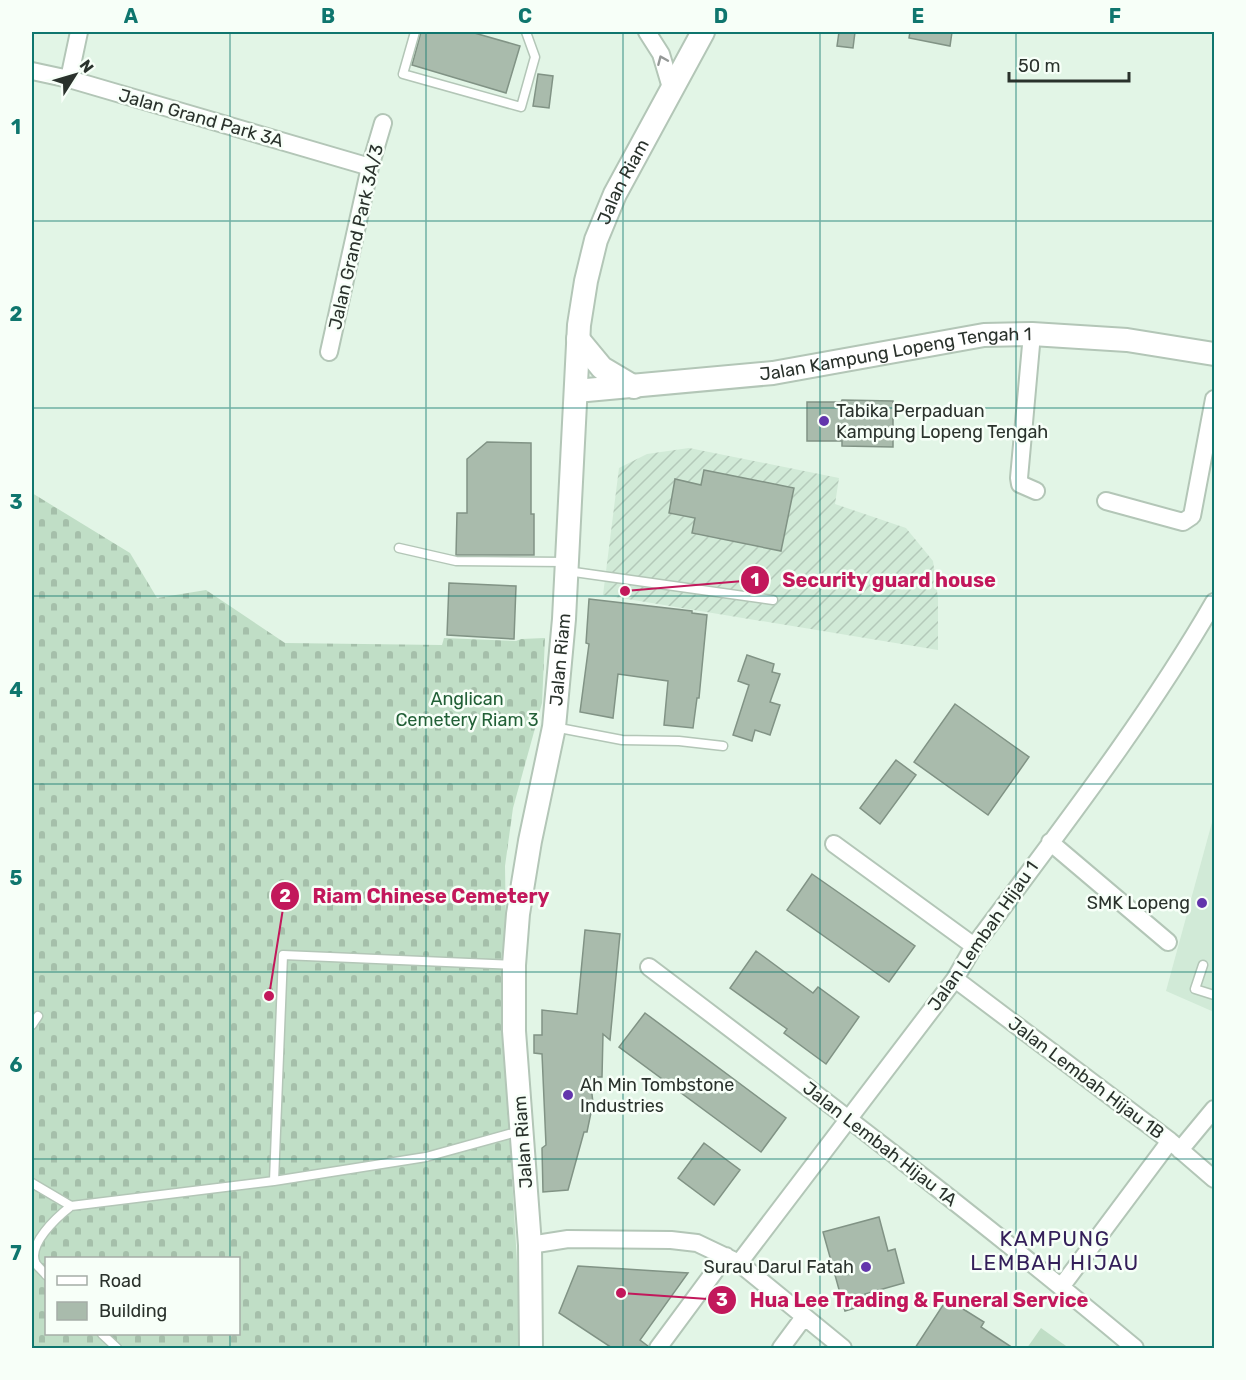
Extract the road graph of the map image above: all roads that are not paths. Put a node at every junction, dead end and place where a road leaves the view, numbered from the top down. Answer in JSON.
{"nodes":[{"id":1,"x":79,"y":32,"type":"edge"},
{"id":2,"x":415,"y":32,"type":"edge"},
{"id":3,"x":526,"y":32,"type":"edge"},
{"id":4,"x":647,"y":32,"type":"edge"},
{"id":5,"x":699,"y":32,"type":"edge"},
{"id":6,"x":32,"y":70,"type":"edge"},
{"id":7,"x":69,"y":79,"type":"junction"},
{"id":8,"x":672,"y":91,"type":"junction"},
{"id":9,"x":383,"y":123,"type":"dead end"},
{"id":10,"x":370,"y":166,"type":"junction"},
{"id":11,"x":1032,"y":334,"type":"junction"},
{"id":12,"x":578,"y":339,"type":"junction"},
{"id":13,"x":329,"y":352,"type":"dead end"},
{"id":14,"x":1215,"y":354,"type":"edge"},
{"id":15,"x":634,"y":387,"type":"junction"},
{"id":16,"x":576,"y":391,"type":"junction"},
{"id":17,"x":1215,"y":399,"type":"edge"},
{"id":18,"x":574,"y":425,"type":"junction"},
{"id":19,"x":1036,"y":491,"type":"dead end"},
{"id":20,"x":1106,"y":501,"type":"dead end"},
{"id":21,"x":399,"y":548,"type":"dead end"},
{"id":22,"x":567,"y":566,"type":"junction"},
{"id":23,"x":773,"y":600,"type":"dead end"},
{"id":24,"x":1215,"y":602,"type":"edge"},
{"id":25,"x":554,"y":727,"type":"junction"},
{"id":26,"x":723,"y":746,"type":"dead end"},
{"id":27,"x":1050,"y":842,"type":"junction"},
{"id":28,"x":834,"y":844,"type":"dead end"},
{"id":29,"x":1168,"y":942,"type":"dead end"},
{"id":30,"x":974,"y":946,"type":"junction"},
{"id":31,"x":514,"y":965,"type":"junction"},
{"id":32,"x":1203,"y":965,"type":"dead end"},
{"id":33,"x":649,"y":967,"type":"dead end"},
{"id":34,"x":955,"y":979,"type":"junction"},
{"id":35,"x":1215,"y":995,"type":"edge"},
{"id":36,"x":38,"y":1016,"type":"dead end"},
{"id":37,"x":32,"y":1025,"type":"edge"},
{"id":38,"x":1215,"y":1109,"type":"edge"},
{"id":39,"x":849,"y":1118,"type":"junction"},
{"id":40,"x":523,"y":1131,"type":"junction"},
{"id":41,"x":1175,"y":1146,"type":"junction"},
{"id":42,"x":1215,"y":1179,"type":"edge"},
{"id":43,"x":274,"y":1181,"type":"junction"},
{"id":44,"x":32,"y":1184,"type":"edge"},
{"id":45,"x":71,"y":1206,"type":"junction"},
{"id":46,"x":530,"y":1245,"type":"junction"},
{"id":47,"x":733,"y":1259,"type":"junction"},
{"id":48,"x":45,"y":1274,"type":"edge"},
{"id":49,"x":1061,"y":1287,"type":"junction"},
{"id":50,"x":804,"y":1317,"type":"junction"},
{"id":51,"x":103,"y":1335,"type":"edge"},
{"id":52,"x":117,"y":1348,"type":"edge"},
{"id":53,"x":531,"y":1348,"type":"edge"},
{"id":54,"x":658,"y":1348,"type":"edge"},
{"id":55,"x":781,"y":1348,"type":"edge"},
{"id":56,"x":843,"y":1348,"type":"edge"},
{"id":57,"x":1135,"y":1348,"type":"edge"}],
"edges":[{"from":1,"to":7,"type":"street"},
{"from":2,"to":3,"type":"lane"},
{"from":8,"to":4,"type":"street","one_way":true},
{"from":5,"to":8,"type":"main road","name":"Jalan Riam"},
{"from":6,"to":7,"type":"street","name":"Jalan Grand Park 3A"},
{"from":7,"to":10,"type":"street","name":"Jalan Grand Park 3A"},
{"from":8,"to":12,"type":"main road","name":"Jalan Riam"},
{"from":9,"to":10,"type":"street","name":"Jalan Grand Park 3A/3"},
{"from":10,"to":13,"type":"street","name":"Jalan Grand Park 3A/3"},
{"from":11,"to":14,"type":"main road","name":"Jalan Kampung Lopeng Tengah 1"},
{"from":11,"to":15,"type":"main road","name":"Jalan Kampung Lopeng Tengah 1"},
{"from":11,"to":19,"type":"street"},
{"from":12,"to":15,"type":"main road"},
{"from":12,"to":16,"type":"main road","name":"Jalan Riam"},
{"from":15,"to":16,"type":"main road","name":"Jalan Kampung Lopeng Tengah 1"},
{"from":15,"to":18,"type":"main road"},
{"from":16,"to":18,"type":"main road","name":"Jalan Riam"},
{"from":17,"to":20,"type":"street"},
{"from":18,"to":22,"type":"main road","name":"Jalan Riam"},
{"from":21,"to":22,"type":"lane"},
{"from":22,"to":23,"type":"lane"},
{"from":22,"to":25,"type":"main road","name":"Jalan Riam"},
{"from":24,"to":27,"type":"street","name":"Jalan Lembah Hijau 1"},
{"from":25,"to":26,"type":"lane"},
{"from":25,"to":31,"type":"main road","name":"Jalan Riam"},
{"from":27,"to":29,"type":"street"},
{"from":27,"to":30,"type":"street","name":"Jalan Lembah Hijau 1"},
{"from":28,"to":30,"type":"street"},
{"from":30,"to":34,"type":"street","name":"Jalan Lembah Hijau 1"},
{"from":31,"to":40,"type":"main road","name":"Jalan Riam"},
{"from":31,"to":43,"type":"lane"},
{"from":32,"to":35,"type":"lane"},
{"from":33,"to":39,"type":"street","name":"Jalan Lembah Hijau 1A"},
{"from":34,"to":39,"type":"street","name":"Jalan Lembah Hijau 1"},
{"from":34,"to":41,"type":"street","name":"Jalan Lembah Hijau 1B"},
{"from":36,"to":37,"type":"lane"},
{"from":38,"to":41,"type":"street"},
{"from":39,"to":47,"type":"street","name":"Jalan Lembah Hijau 1"},
{"from":39,"to":49,"type":"street","name":"Jalan Lembah Hijau 1A"},
{"from":40,"to":43,"type":"lane"},
{"from":40,"to":46,"type":"main road","name":"Jalan Riam"},
{"from":41,"to":42,"type":"street","name":"Jalan Lembah Hijau 1B"},
{"from":41,"to":49,"type":"street"},
{"from":43,"to":45,"type":"lane"},
{"from":44,"to":45,"type":"lane"},
{"from":45,"to":48,"type":"lane"},
{"from":46,"to":47,"type":"street"},
{"from":46,"to":53,"type":"main road","name":"Jalan Riam"},
{"from":47,"to":50,"type":"street"},
{"from":47,"to":54,"type":"street","name":"Jalan Lembah Hijau 1"},
{"from":49,"to":57,"type":"street","name":"Jalan Lembah Hijau 1A"},
{"from":50,"to":55,"type":"street"},
{"from":50,"to":56,"type":"street"},
{"from":51,"to":52,"type":"lane"}]}
